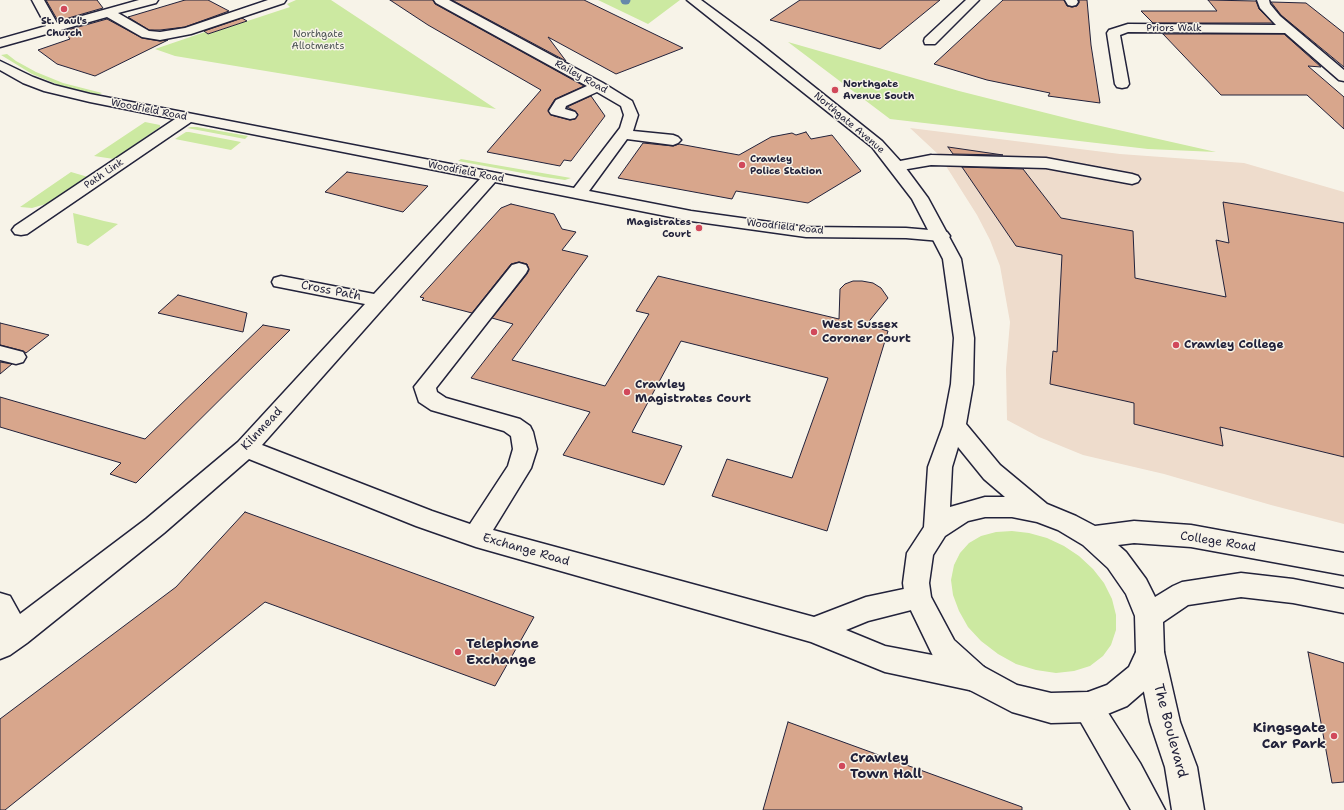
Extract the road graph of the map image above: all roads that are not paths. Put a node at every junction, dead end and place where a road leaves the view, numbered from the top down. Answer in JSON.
{"nodes":[{"id":1,"x":38,"y":0,"type":"edge"},
{"id":2,"x":152,"y":0,"type":"edge"},
{"id":3,"x":280,"y":0,"type":"edge"},
{"id":4,"x":440,"y":0,"type":"edge"},
{"id":5,"x":693,"y":0,"type":"edge"},
{"id":6,"x":973,"y":0,"type":"edge"},
{"id":7,"x":1263,"y":0,"type":"edge"},
{"id":8,"x":109,"y":13,"type":"junction"},
{"id":9,"x":53,"y":28,"type":"junction"},
{"id":10,"x":1287,"y":29,"type":"junction"},
{"id":11,"x":930,"y":41,"type":"dead end"},
{"id":12,"x":0,"y":43,"type":"edge"},
{"id":13,"x":0,"y":65,"type":"edge"},
{"id":14,"x":1344,"y":77,"type":"edge"},
{"id":15,"x":1122,"y":84,"type":"dead end"},
{"id":16,"x":598,"y":86,"type":"junction"},
{"id":17,"x":570,"y":115,"type":"dead end"},
{"id":18,"x":187,"y":118,"type":"junction"},
{"id":19,"x":623,"y":134,"type":"junction"},
{"id":20,"x":673,"y":140,"type":"dead end"},
{"id":21,"x":896,"y":166,"type":"junction"},
{"id":22,"x":490,"y":177,"type":"junction"},
{"id":23,"x":1132,"y":179,"type":"dead end"},
{"id":24,"x":578,"y":194,"type":"junction"},
{"id":25,"x":21,"y":230,"type":"dead end"},
{"id":26,"x":941,"y":236,"type":"junction"},
{"id":27,"x":519,"y":269,"type":"dead end"},
{"id":28,"x":282,"y":282,"type":"dead end"},
{"id":29,"x":380,"y":301,"type":"junction"},
{"id":30,"x":954,"y":426,"type":"junction"},
{"id":31,"x":246,"y":448,"type":"junction"},
{"id":32,"x":1040,"y":512,"type":"junction"},
{"id":33,"x":936,"y":529,"type":"junction"},
{"id":34,"x":476,"y":536,"type":"junction"},
{"id":35,"x":1092,"y":538,"type":"junction"},
{"id":36,"x":1344,"y":564,"type":"edge"},
{"id":37,"x":918,"y":598,"type":"junction"},
{"id":38,"x":1344,"y":601,"type":"edge"},
{"id":39,"x":0,"y":605,"type":"edge"},
{"id":40,"x":1149,"y":616,"type":"junction"},
{"id":41,"x":814,"y":630,"type":"junction"},
{"id":42,"x":8,"y":640,"type":"edge"},
{"id":43,"x":1150,"y":652,"type":"junction"},
{"id":44,"x":974,"y":677,"type":"junction"},
{"id":45,"x":1088,"y":707,"type":"junction"},
{"id":46,"x":1149,"y":810,"type":"edge"},
{"id":47,"x":1188,"y":810,"type":"edge"}],
"edges":[{"from":1,"to":9,"type":"street"},
{"from":2,"to":8,"type":"street"},
{"from":3,"to":8,"type":"street"},
{"from":4,"to":16,"type":"street","name":"Railey Road"},
{"from":5,"to":21,"type":"street","name":"Northgate Avenue"},
{"from":6,"to":11,"type":"street"},
{"from":7,"to":10,"type":"street"},
{"from":8,"to":9,"type":"street"},
{"from":9,"to":12,"type":"street"},
{"from":10,"to":14,"type":"street"},
{"from":10,"to":15,"type":"street","name":"Priors Walk"},
{"from":13,"to":18,"type":"street","name":"Woodfield Road"},
{"from":16,"to":17,"type":"street"},
{"from":16,"to":19,"type":"street","name":"Railey Road"},
{"from":18,"to":22,"type":"street","name":"Woodfield Road"},
{"from":18,"to":25,"type":"street","name":"Path Link"},
{"from":19,"to":20,"type":"street"},
{"from":19,"to":24,"type":"street","name":"Railey Road"},
{"from":21,"to":23,"type":"street"},
{"from":21,"to":26,"type":"street","name":"Northgate Avenue"},
{"from":22,"to":24,"type":"street","name":"Woodfield Road"},
{"from":22,"to":29,"type":"street","name":"Kilnmead"},
{"from":24,"to":26,"type":"street","name":"Woodfield Road"},
{"from":26,"to":30,"type":"street","name":"Northgate Avenue"},
{"from":27,"to":34,"type":"street"},
{"from":28,"to":29,"type":"street","name":"Cross Path"},
{"from":29,"to":31,"type":"street","name":"Kilnmead"},
{"from":30,"to":32,"type":"street"},
{"from":30,"to":33,"type":"street","name":"Northgate Avenue"},
{"from":31,"to":34,"type":"street","name":"Exchange Road"},
{"from":31,"to":42,"type":"street","name":"Kilnmead"},
{"from":32,"to":33,"type":"street"},
{"from":32,"to":35,"type":"street"},
{"from":33,"to":37,"type":"street"},
{"from":34,"to":41,"type":"street","name":"Exchange Road"},
{"from":35,"to":36,"type":"street","name":"College Road"},
{"from":35,"to":40,"type":"street"},
{"from":37,"to":41,"type":"street"},
{"from":37,"to":44,"type":"street"},
{"from":38,"to":40,"type":"street"},
{"from":39,"to":42,"type":"street"},
{"from":40,"to":43,"type":"street"},
{"from":41,"to":44,"type":"street","name":"Exchange Road"},
{"from":43,"to":45,"type":"street"},
{"from":43,"to":47,"type":"street","name":"The Boulevard"},
{"from":44,"to":45,"type":"street"},
{"from":45,"to":46,"type":"street"}]}
